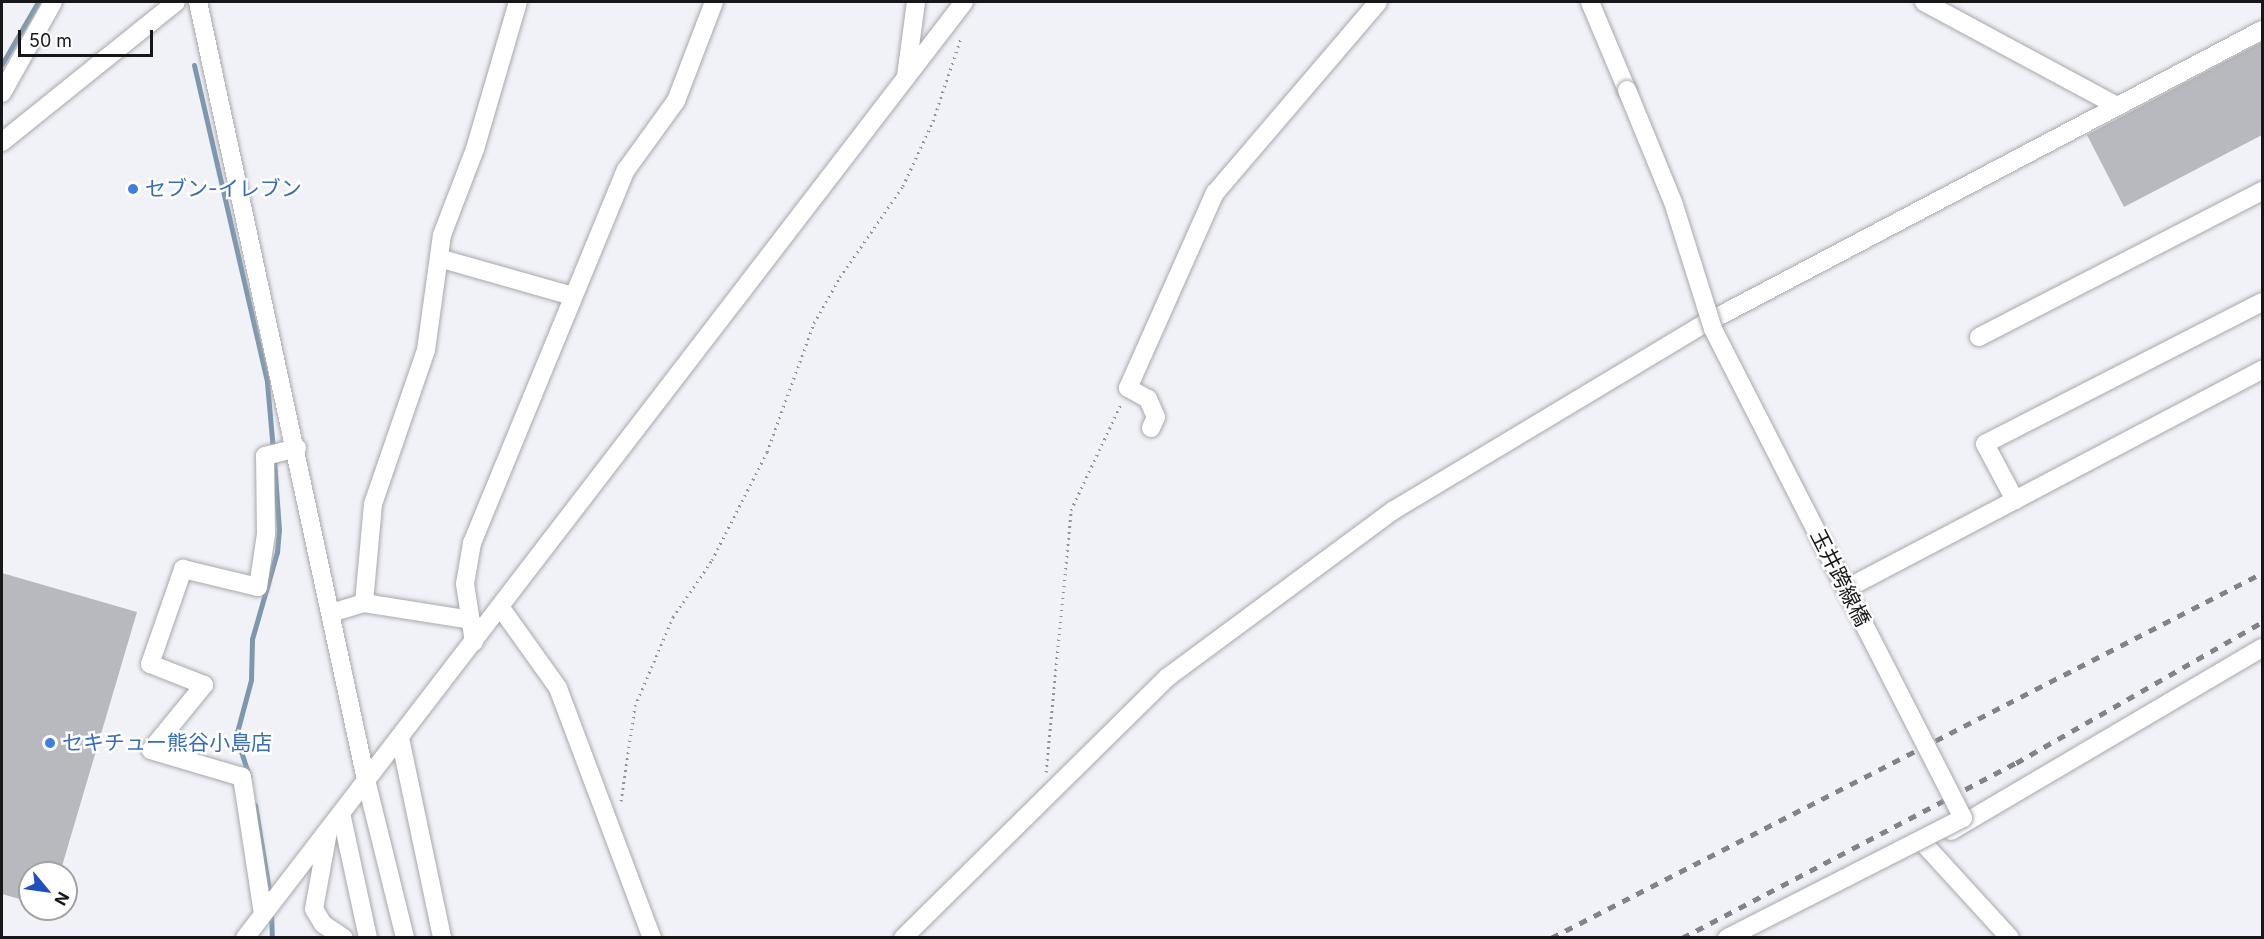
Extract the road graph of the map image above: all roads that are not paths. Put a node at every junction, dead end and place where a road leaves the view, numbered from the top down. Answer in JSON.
{"nodes":[{"id":1,"x":53,"y":2,"type":"edge"},
{"id":2,"x":176,"y":2,"type":"edge"},
{"id":3,"x":198,"y":2,"type":"edge"},
{"id":4,"x":518,"y":2,"type":"edge"},
{"id":5,"x":714,"y":2,"type":"edge"},
{"id":6,"x":916,"y":2,"type":"edge"},
{"id":7,"x":964,"y":2,"type":"edge"},
{"id":8,"x":1378,"y":2,"type":"edge"},
{"id":9,"x":1590,"y":2,"type":"edge"},
{"id":10,"x":1924,"y":2,"type":"edge"},
{"id":11,"x":2262,"y":30,"type":"edge"},
{"id":12,"x":906,"y":78,"type":"junction"},
{"id":13,"x":2,"y":93,"type":"edge"},
{"id":14,"x":2117,"y":106,"type":"junction"},
{"id":15,"x":2,"y":142,"type":"edge"},
{"id":16,"x":2262,"y":191,"type":"edge"},
{"id":17,"x":439,"y":258,"type":"junction"},
{"id":18,"x":572,"y":296,"type":"junction"},
{"id":19,"x":2262,"y":302,"type":"edge"},
{"id":20,"x":1979,"y":337,"type":"dead end"},
{"id":21,"x":2262,"y":370,"type":"edge"},
{"id":22,"x":1151,"y":428,"type":"dead end"},
{"id":23,"x":291,"y":450,"type":"junction"},
{"id":24,"x":2015,"y":500,"type":"junction"},
{"id":25,"x":1857,"y":583,"type":"dead end"},
{"id":26,"x":364,"y":603,"type":"junction"},
{"id":27,"x":501,"y":608,"type":"junction"},
{"id":28,"x":331,"y":613,"type":"junction"},
{"id":29,"x":471,"y":620,"type":"junction"},
{"id":30,"x":474,"y":642,"type":"junction"},
{"id":31,"x":2262,"y":648,"type":"edge"},
{"id":32,"x":400,"y":738,"type":"junction"},
{"id":33,"x":366,"y":780,"type":"junction"},
{"id":34,"x":341,"y":813,"type":"junction"},
{"id":35,"x":329,"y":828,"type":"junction"},
{"id":36,"x":1925,"y":845,"type":"junction"},
{"id":37,"x":263,"y":914,"type":"junction"},
{"id":38,"x":245,"y":938,"type":"edge"},
{"id":39,"x":344,"y":938,"type":"edge"},
{"id":40,"x":368,"y":938,"type":"edge"},
{"id":41,"x":405,"y":938,"type":"edge"},
{"id":42,"x":442,"y":938,"type":"edge"},
{"id":43,"x":652,"y":938,"type":"edge"},
{"id":44,"x":903,"y":938,"type":"edge"},
{"id":45,"x":1727,"y":938,"type":"edge"},
{"id":46,"x":1745,"y":938,"type":"edge"},
{"id":47,"x":2010,"y":938,"type":"edge"}],
"edges":[{"from":1,"to":13,"type":"street"},
{"from":2,"to":15,"type":"street"},
{"from":3,"to":23,"type":"street"},
{"from":4,"to":17,"type":"street"},
{"from":5,"to":18,"type":"street"},
{"from":6,"to":12,"type":"street"},
{"from":7,"to":12,"type":"street"},
{"from":8,"to":22,"type":"street"},
{"from":9,"to":45,"type":"street","name":"玉井跨線橋","bridge":true},
{"from":10,"to":14,"type":"street"},
{"from":11,"to":14,"type":"street"},
{"from":12,"to":27,"type":"street"},
{"from":14,"to":44,"type":"street"},
{"from":16,"to":20,"type":"street"},
{"from":17,"to":18,"type":"street"},
{"from":17,"to":26,"type":"street"},
{"from":18,"to":29,"type":"street"},
{"from":19,"to":24,"type":"street"},
{"from":21,"to":24,"type":"street"},
{"from":23,"to":28,"type":"street"},
{"from":23,"to":37,"type":"street"},
{"from":24,"to":25,"type":"street"},
{"from":26,"to":28,"type":"street"},
{"from":26,"to":29,"type":"street"},
{"from":27,"to":30,"type":"street"},
{"from":27,"to":43,"type":"street"},
{"from":28,"to":33,"type":"street"},
{"from":29,"to":30,"type":"street"},
{"from":30,"to":32,"type":"street"},
{"from":31,"to":36,"type":"street"},
{"from":32,"to":33,"type":"street"},
{"from":32,"to":42,"type":"street"},
{"from":33,"to":34,"type":"street"},
{"from":33,"to":41,"type":"street"},
{"from":34,"to":35,"type":"street"},
{"from":34,"to":40,"type":"street"},
{"from":35,"to":37,"type":"street"},
{"from":35,"to":39,"type":"street"},
{"from":36,"to":46,"type":"street"},
{"from":36,"to":47,"type":"street"},
{"from":37,"to":38,"type":"street"}]}
